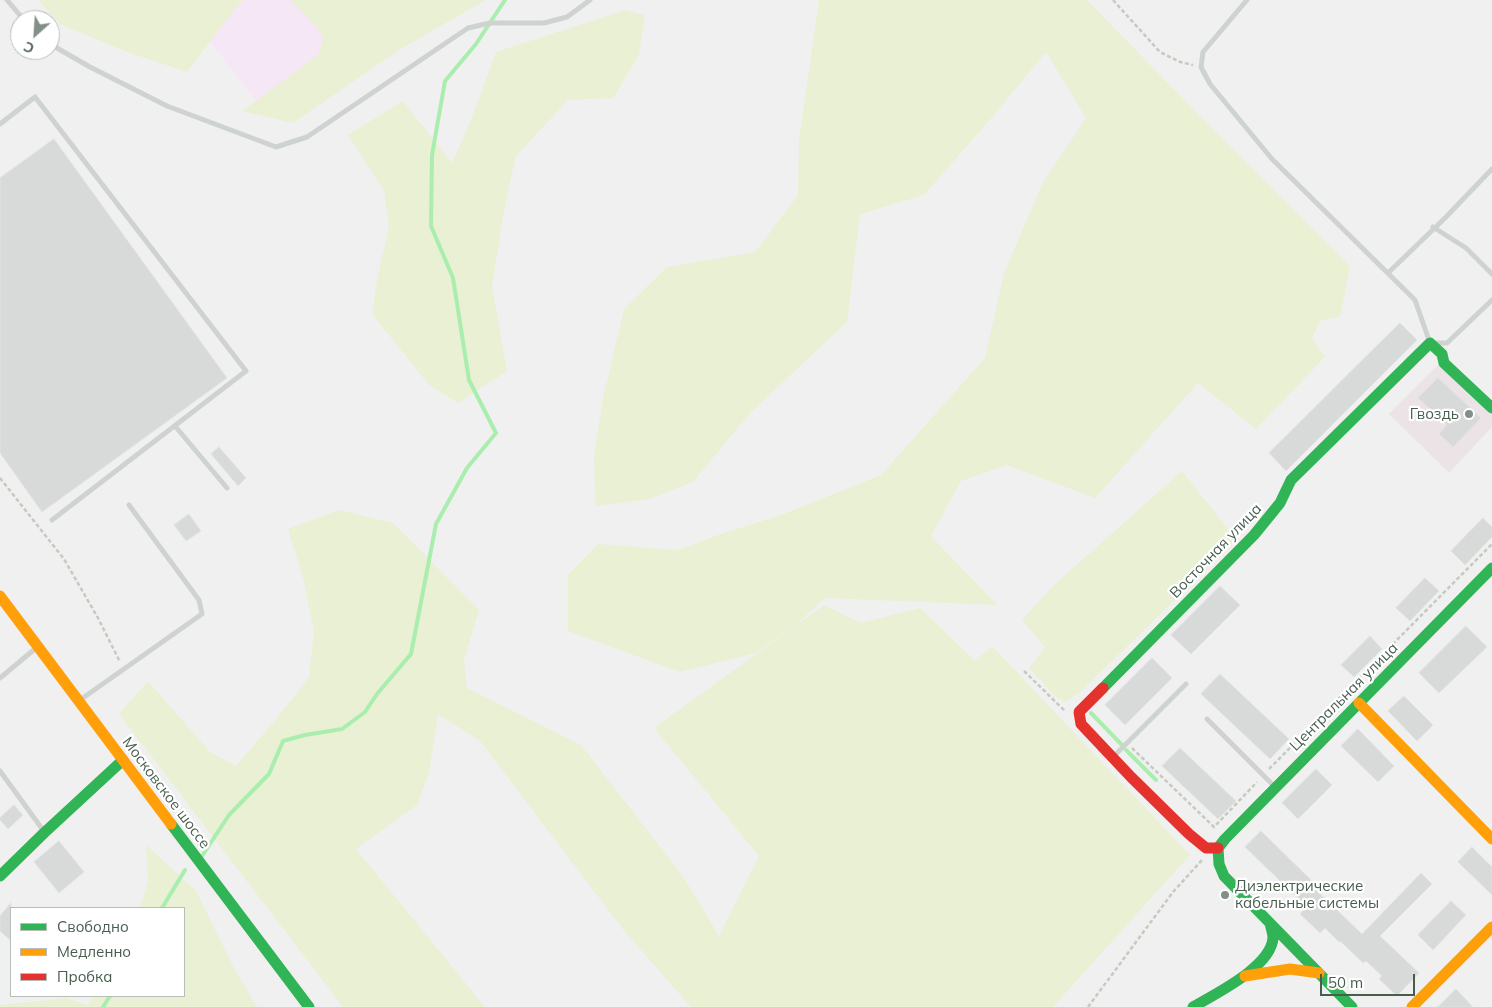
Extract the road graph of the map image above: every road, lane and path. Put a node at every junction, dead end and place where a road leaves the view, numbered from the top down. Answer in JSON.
{"nodes":[{"id":1,"x":7,"y":0,"type":"edge"},
{"id":2,"x":590,"y":0,"type":"edge"},
{"id":3,"x":1113,"y":0,"type":"edge"},
{"id":4,"x":1247,"y":0,"type":"edge"},
{"id":5,"x":16,"y":10,"type":"edge"},
{"id":6,"x":60,"y":50,"type":"edge"},
{"id":7,"x":1201,"y":67,"type":"junction"},
{"id":8,"x":0,"y":124,"type":"edge"},
{"id":9,"x":1492,"y":169,"type":"edge"},
{"id":10,"x":1433,"y":227,"type":"junction"},
{"id":11,"x":1388,"y":273,"type":"junction"},
{"id":12,"x":1492,"y":274,"type":"edge"},
{"id":13,"x":1492,"y":300,"type":"edge"},
{"id":14,"x":1430,"y":343,"type":"junction"},
{"id":15,"x":1492,"y":408,"type":"edge"},
{"id":16,"x":175,"y":426,"type":"junction"},
{"id":17,"x":0,"y":478,"type":"edge"},
{"id":18,"x":227,"y":488,"type":"dead end"},
{"id":19,"x":129,"y":505,"type":"dead end"},
{"id":20,"x":52,"y":520,"type":"dead end"},
{"id":21,"x":1492,"y":544,"type":"edge"},
{"id":22,"x":1492,"y":568,"type":"edge"},
{"id":23,"x":0,"y":596,"type":"edge"},
{"id":24,"x":38,"y":646,"type":"junction"},
{"id":25,"x":123,"y":670,"type":"junction"},
{"id":26,"x":1024,"y":671,"type":"dead end"},
{"id":27,"x":0,"y":678,"type":"edge"},
{"id":28,"x":1186,"y":684,"type":"dead end"},
{"id":29,"x":78,"y":700,"type":"junction"},
{"id":30,"x":1359,"y":703,"type":"junction"},
{"id":31,"x":1079,"y":715,"type":"junction"},
{"id":32,"x":1207,"y":719,"type":"dead end"},
{"id":33,"x":1127,"y":743,"type":"junction"},
{"id":34,"x":1113,"y":758,"type":"junction"},
{"id":35,"x":123,"y":760,"type":"junction"},
{"id":36,"x":0,"y":771,"type":"edge"},
{"id":37,"x":1264,"y":775,"type":"junction"},
{"id":38,"x":1275,"y":787,"type":"junction"},
{"id":39,"x":44,"y":833,"type":"junction"},
{"id":40,"x":1492,"y":839,"type":"edge"},
{"id":41,"x":1218,"y":848,"type":"junction"},
{"id":42,"x":0,"y":876,"type":"edge"},
{"id":43,"x":1270,"y":923,"type":"junction"},
{"id":44,"x":1492,"y":927,"type":"edge"},
{"id":45,"x":1319,"y":973,"type":"junction"},
{"id":46,"x":1245,"y":976,"type":"junction"},
{"id":47,"x":309,"y":1007,"type":"edge"},
{"id":48,"x":1088,"y":1007,"type":"edge"},
{"id":49,"x":1193,"y":1007,"type":"edge"},
{"id":50,"x":1352,"y":1007,"type":"edge"},
{"id":51,"x":1412,"y":1007,"type":"edge"}],
"edges":[{"from":1,"to":5,"type":"lane"},
{"from":2,"to":6,"type":"lane"},
{"from":3,"to":7,"type":"path"},
{"from":4,"to":7,"type":"lane"},
{"from":7,"to":11,"type":"lane"},
{"from":8,"to":16,"type":"lane"},
{"from":9,"to":10,"type":"lane"},
{"from":10,"to":11,"type":"lane"},
{"from":10,"to":12,"type":"lane"},
{"from":11,"to":14,"type":"lane"},
{"from":13,"to":14,"type":"lane"},
{"from":14,"to":15,"type":"street"},
{"from":14,"to":31,"type":"street","name":"Восточная улица"},
{"from":16,"to":18,"type":"lane"},
{"from":16,"to":20,"type":"lane"},
{"from":17,"to":25,"type":"path"},
{"from":19,"to":25,"type":"lane"},
{"from":21,"to":37,"type":"path"},
{"from":22,"to":30,"type":"street","name":"Центральная улица"},
{"from":23,"to":24,"type":"street","name":"Московское шоссе"},
{"from":24,"to":27,"type":"lane"},
{"from":24,"to":29,"type":"street","name":"Московское шоссе"},
{"from":25,"to":29,"type":"lane"},
{"from":26,"to":31,"type":"path"},
{"from":28,"to":33,"type":"lane"},
{"from":29,"to":35,"type":"street","name":"Московское шоссе"},
{"from":30,"to":38,"type":"street","name":"Центральная улица"},
{"from":30,"to":40,"type":"street"},
{"from":31,"to":34,"type":"street"},
{"from":32,"to":37,"type":"lane"},
{"from":33,"to":34,"type":"lane"},
{"from":33,"to":37,"type":"path"},
{"from":34,"to":41,"type":"street"},
{"from":35,"to":39,"type":"street"},
{"from":35,"to":47,"type":"street","name":"Московское шоссе"},
{"from":36,"to":39,"type":"lane"},
{"from":37,"to":38,"type":"lane"},
{"from":38,"to":41,"type":"street","name":"Центральная улица"},
{"from":39,"to":42,"type":"street"},
{"from":41,"to":43,"type":"street"},
{"from":41,"to":48,"type":"path"},
{"from":43,"to":45,"type":"street"},
{"from":43,"to":46,"type":"street"},
{"from":44,"to":51,"type":"street"},
{"from":45,"to":46,"type":"street"},
{"from":45,"to":50,"type":"street"},
{"from":46,"to":49,"type":"street"}]}
